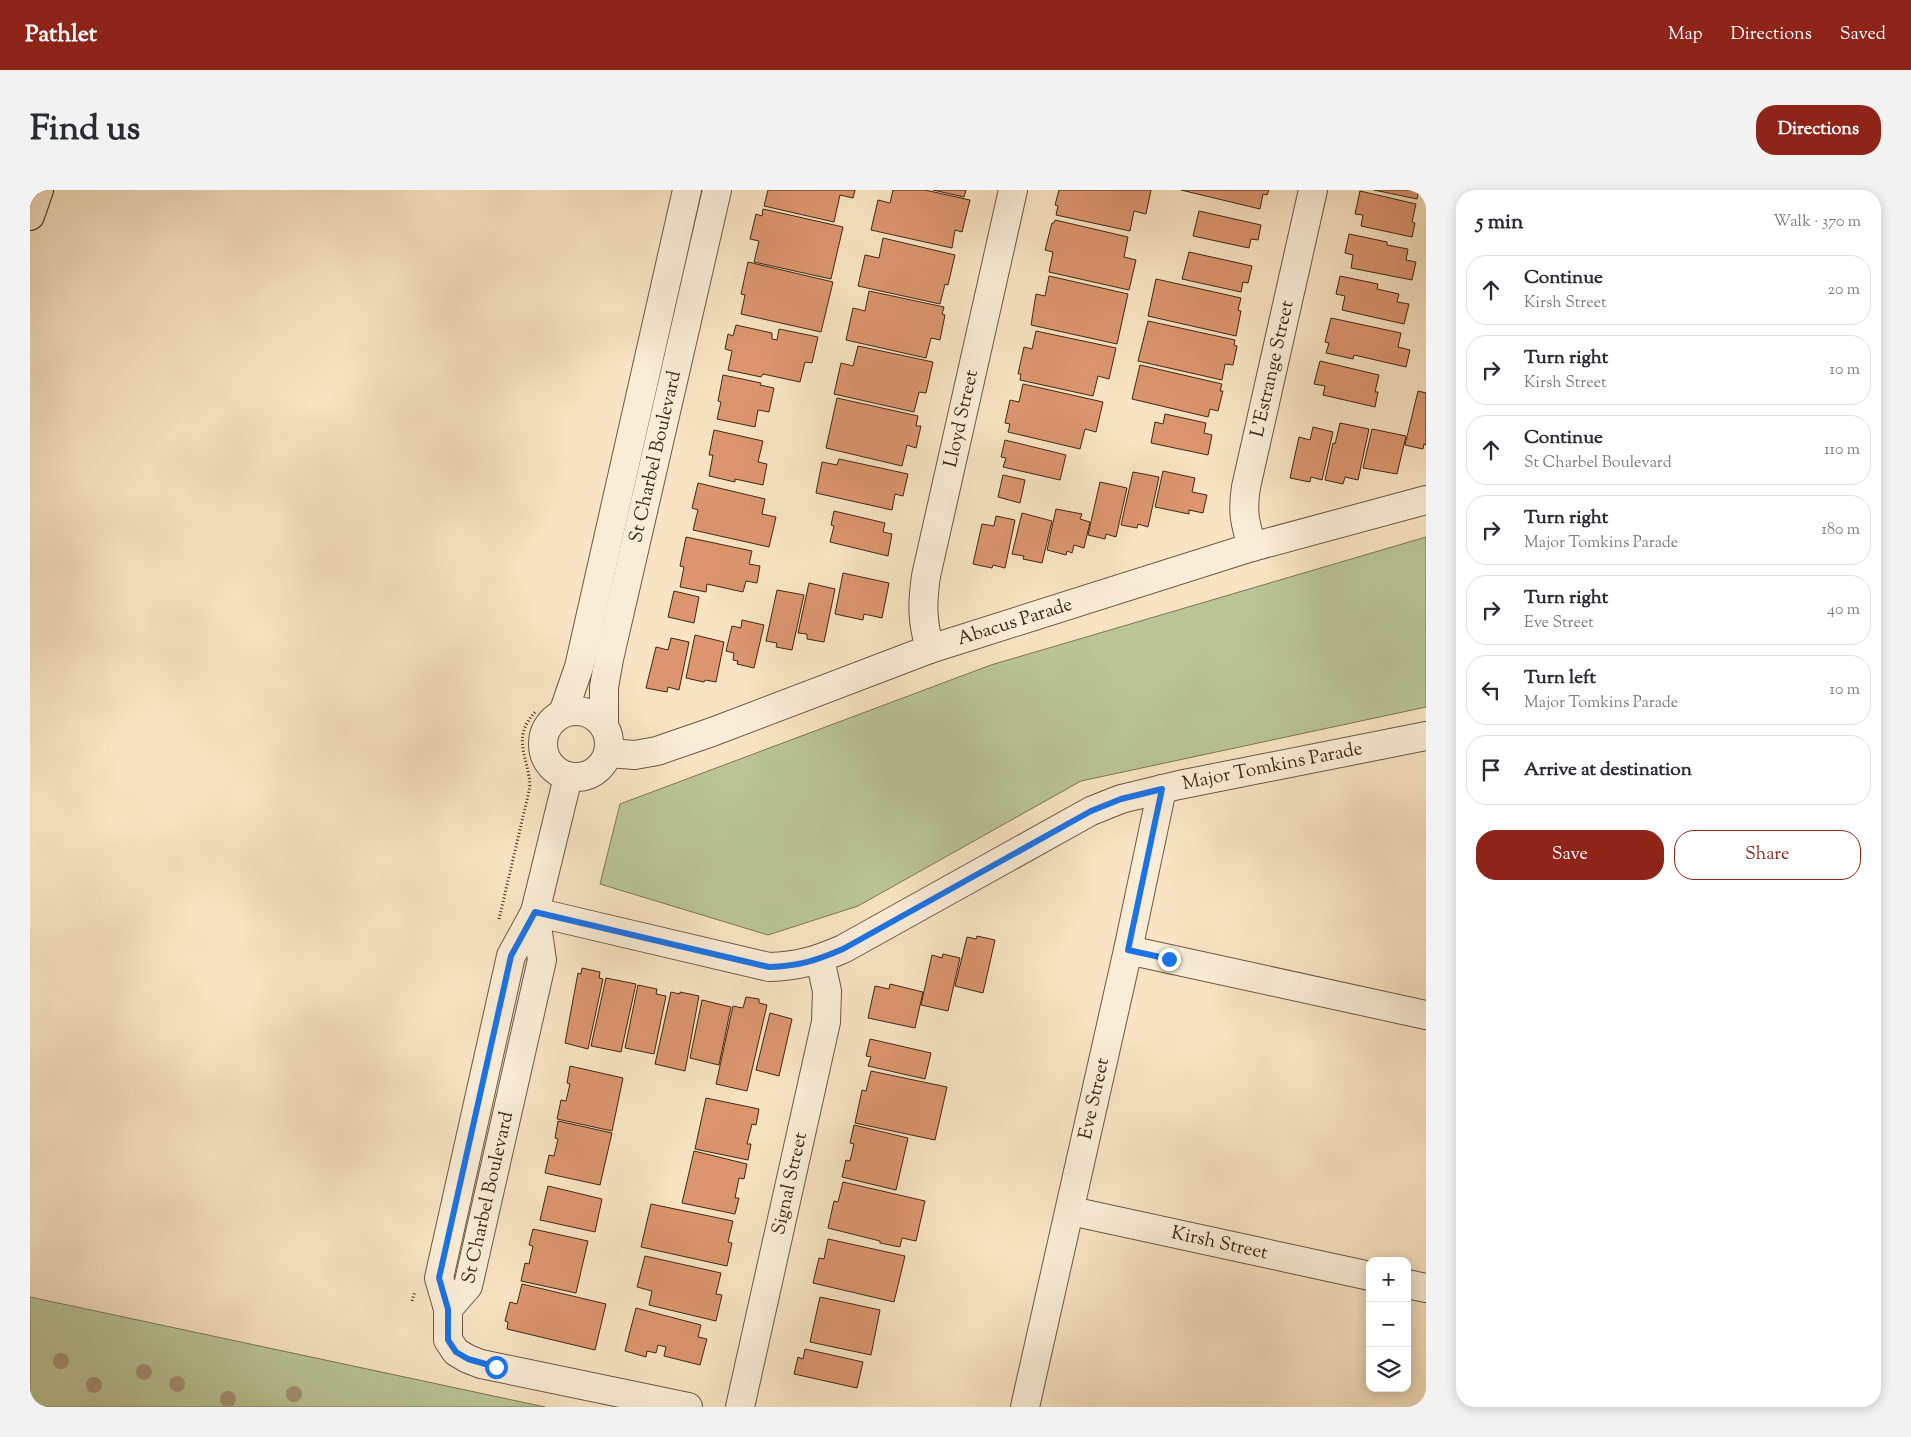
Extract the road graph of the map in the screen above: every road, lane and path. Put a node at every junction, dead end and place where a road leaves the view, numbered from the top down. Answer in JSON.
{"nodes":[{"id":1,"x":39,"y":190,"type":"edge"},
{"id":2,"x":687,"y":190,"type":"edge"},
{"id":3,"x":717,"y":190,"type":"edge"},
{"id":4,"x":1013,"y":190,"type":"edge"},
{"id":5,"x":1313,"y":190,"type":"edge"},
{"id":6,"x":30,"y":216,"type":"edge"},
{"id":7,"x":1426,"y":500,"type":"edge"},
{"id":8,"x":1252,"y":547,"type":"junction"},
{"id":9,"x":930,"y":648,"type":"junction"},
{"id":10,"x":552,"y":709,"type":"junction"},
{"id":11,"x":604,"y":726,"type":"junction"},
{"id":12,"x":1426,"y":736,"type":"edge"},
{"id":13,"x":608,"y":753,"type":"junction"},
{"id":14,"x":568,"y":777,"type":"junction"},
{"id":15,"x":1162,"y":789,"type":"junction"},
{"id":16,"x":535,"y":912,"type":"junction"},
{"id":17,"x":499,"y":923,"type":"dead end"},
{"id":18,"x":1128,"y":950,"type":"junction"},
{"id":19,"x":820,"y":959,"type":"junction"},
{"id":20,"x":1426,"y":1015,"type":"edge"},
{"id":21,"x":1071,"y":1211,"type":"junction"},
{"id":22,"x":1366,"y":1275,"type":"edge"},
{"id":23,"x":417,"y":1282,"type":"dead end"},
{"id":24,"x":1411,"y":1285,"type":"edge"},
{"id":25,"x":1426,"y":1288,"type":"edge"},
{"id":26,"x":412,"y":1301,"type":"dead end"},
{"id":27,"x":688,"y":1407,"type":"edge"},
{"id":28,"x":740,"y":1407,"type":"edge"},
{"id":29,"x":1025,"y":1407,"type":"edge"}],
"edges":[{"from":1,"to":6,"type":"highway"},
{"from":2,"to":10,"type":"street","name":"St Charbel Boulevard"},
{"from":3,"to":11,"type":"street","name":"St Charbel Boulevard"},
{"from":4,"to":9,"type":"street","name":"Lloyd Street"},
{"from":5,"to":8,"type":"street","name":"L'Estrange Street"},
{"from":7,"to":8,"type":"street","name":"Abacus Parade"},
{"from":8,"to":9,"type":"street","name":"Abacus Parade"},
{"from":9,"to":13,"type":"street","name":"Abacus Parade"},
{"from":10,"to":11,"type":"street"},
{"from":10,"to":14,"type":"street"},
{"from":10,"to":17,"type":"path"},
{"from":11,"to":13,"type":"street"},
{"from":12,"to":15,"type":"street","name":"Major Tomkins Parade"},
{"from":13,"to":14,"type":"street"},
{"from":14,"to":16,"type":"street","name":"St Charbel Boulevard"},
{"from":15,"to":18,"type":"street","name":"Eve Street"},
{"from":15,"to":19,"type":"street","name":"Major Tomkins Parade"},
{"from":16,"to":19,"type":"street","name":"Major Tomkins Parade"},
{"from":16,"to":27,"type":"street","name":"St Charbel Boulevard"},
{"from":18,"to":20,"type":"street"},
{"from":18,"to":21,"type":"street","name":"Eve Street"},
{"from":19,"to":28,"type":"street","name":"Signal Street"},
{"from":21,"to":22,"type":"street","name":"Kirsh Street"},
{"from":21,"to":29,"type":"street","name":"Eve Street"},
{"from":23,"to":26,"type":"path"},
{"from":24,"to":25,"type":"street"}]}
